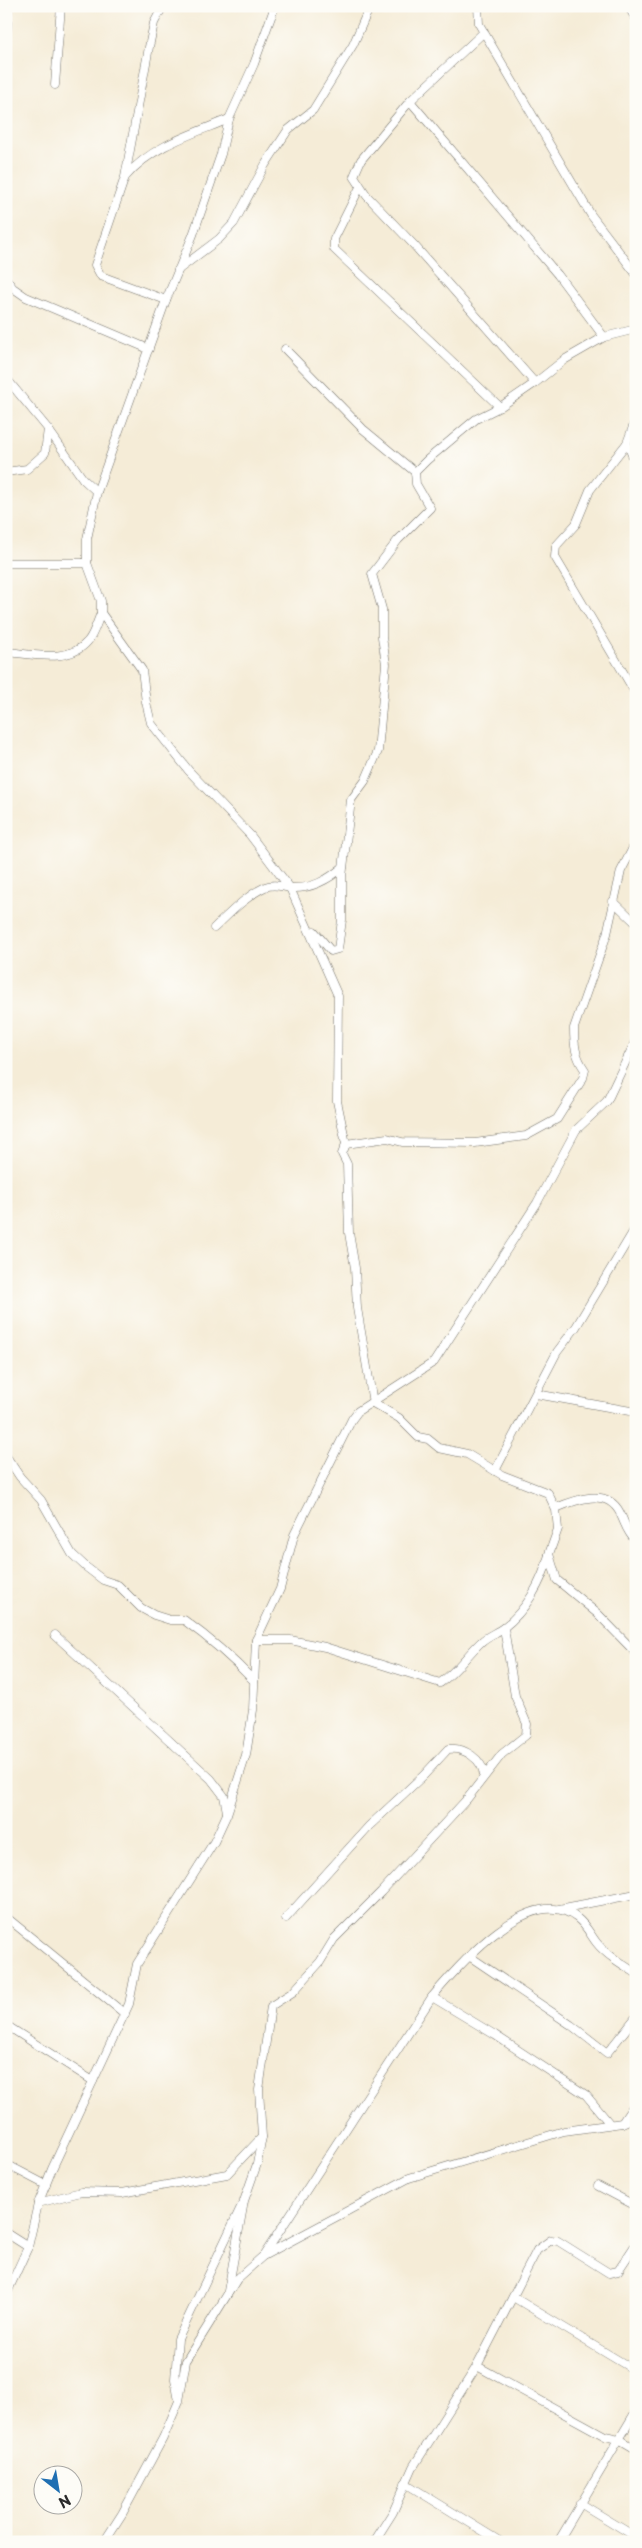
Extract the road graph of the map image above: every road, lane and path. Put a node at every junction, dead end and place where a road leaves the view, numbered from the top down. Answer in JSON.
{"nodes":[{"id":1,"x":8,"y":6,"type":"edge"},
{"id":2,"x":61,"y":6,"type":"edge"},
{"id":3,"x":163,"y":6,"type":"edge"},
{"id":4,"x":275,"y":6,"type":"edge"},
{"id":5,"x":370,"y":6,"type":"edge"},
{"id":6,"x":478,"y":6,"type":"edge"},
{"id":7,"x":628,"y":6,"type":"edge"},
{"id":8,"x":636,"y":20,"type":"edge"},
{"id":9,"x":484,"y":32,"type":"junction"},
{"id":10,"x":6,"y":42,"type":"edge"},
{"id":11,"x":55,"y":85,"type":"dead end"},
{"id":12,"x":410,"y":101,"type":"junction"},
{"id":13,"x":229,"y":119,"type":"junction"},
{"id":14,"x":125,"y":177,"type":"junction"},
{"id":15,"x":360,"y":187,"type":"junction"},
{"id":16,"x":177,"y":271,"type":"junction"},
{"id":17,"x":636,"y":274,"type":"edge"},
{"id":18,"x":6,"y":279,"type":"edge"},
{"id":19,"x":166,"y":300,"type":"junction"},
{"id":20,"x":636,"y":329,"type":"edge"},
{"id":21,"x":604,"y":337,"type":"junction"},
{"id":22,"x":149,"y":349,"type":"junction"},
{"id":23,"x":285,"y":349,"type":"dead end"},
{"id":24,"x":6,"y":378,"type":"edge"},
{"id":25,"x":535,"y":383,"type":"junction"},
{"id":26,"x":500,"y":407,"type":"junction"},
{"id":27,"x":636,"y":419,"type":"edge"},
{"id":28,"x":48,"y":429,"type":"junction"},
{"id":29,"x":627,"y":443,"type":"junction"},
{"id":30,"x":636,"y":464,"type":"edge"},
{"id":31,"x":6,"y":472,"type":"edge"},
{"id":32,"x":415,"y":472,"type":"junction"},
{"id":33,"x":96,"y":492,"type":"junction"},
{"id":34,"x":6,"y":563,"type":"edge"},
{"id":35,"x":87,"y":563,"type":"junction"},
{"id":36,"x":101,"y":613,"type":"junction"},
{"id":37,"x":6,"y":652,"type":"edge"},
{"id":38,"x":636,"y":694,"type":"edge"},
{"id":39,"x":636,"y":842,"type":"edge"},
{"id":40,"x":343,"y":867,"type":"junction"},
{"id":41,"x":290,"y":888,"type":"junction"},
{"id":42,"x":613,"y":901,"type":"junction"},
{"id":43,"x":636,"y":923,"type":"edge"},
{"id":44,"x":308,"y":924,"type":"junction"},
{"id":45,"x":214,"y":928,"type":"dead end"},
{"id":46,"x":636,"y":1040,"type":"edge"},
{"id":47,"x":346,"y":1144,"type":"junction"},
{"id":48,"x":636,"y":1227,"type":"edge"},
{"id":49,"x":536,"y":1394,"type":"junction"},
{"id":50,"x":373,"y":1403,"type":"junction"},
{"id":51,"x":636,"y":1412,"type":"edge"},
{"id":52,"x":6,"y":1456,"type":"edge"},
{"id":53,"x":495,"y":1471,"type":"junction"},
{"id":54,"x":556,"y":1508,"type":"junction"},
{"id":55,"x":636,"y":1540,"type":"edge"},
{"id":56,"x":549,"y":1554,"type":"junction"},
{"id":57,"x":504,"y":1628,"type":"junction"},
{"id":58,"x":55,"y":1635,"type":"dead end"},
{"id":59,"x":256,"y":1640,"type":"junction"},
{"id":60,"x":636,"y":1653,"type":"edge"},
{"id":61,"x":254,"y":1681,"type":"junction"},
{"id":62,"x":484,"y":1776,"type":"junction"},
{"id":63,"x":227,"y":1814,"type":"junction"},
{"id":64,"x":636,"y":1894,"type":"edge"},
{"id":65,"x":557,"y":1909,"type":"junction"},
{"id":66,"x":6,"y":1917,"type":"edge"},
{"id":67,"x":286,"y":1918,"type":"dead end"},
{"id":68,"x":469,"y":1956,"type":"junction"},
{"id":69,"x":636,"y":1973,"type":"edge"},
{"id":70,"x":432,"y":1997,"type":"junction"},
{"id":71,"x":125,"y":2014,"type":"junction"},
{"id":72,"x":636,"y":2017,"type":"edge"},
{"id":73,"x":6,"y":2025,"type":"edge"},
{"id":74,"x":93,"y":2081,"type":"junction"},
{"id":75,"x":636,"y":2102,"type":"edge"},
{"id":76,"x":636,"y":2117,"type":"edge"},
{"id":77,"x":622,"y":2123,"type":"junction"},
{"id":78,"x":610,"y":2124,"type":"junction"},
{"id":79,"x":262,"y":2137,"type":"junction"},
{"id":80,"x":6,"y":2164,"type":"edge"},
{"id":81,"x":46,"y":2185,"type":"junction"},
{"id":82,"x":598,"y":2186,"type":"dead end"},
{"id":83,"x":244,"y":2201,"type":"junction"},
{"id":84,"x":38,"y":2204,"type":"junction"},
{"id":85,"x":636,"y":2206,"type":"edge"},
{"id":86,"x":6,"y":2233,"type":"edge"},
{"id":87,"x":636,"y":2244,"type":"edge"},
{"id":88,"x":28,"y":2248,"type":"junction"},
{"id":89,"x":263,"y":2256,"type":"junction"},
{"id":90,"x":228,"y":2291,"type":"junction"},
{"id":91,"x":6,"y":2295,"type":"edge"},
{"id":92,"x":513,"y":2297,"type":"junction"},
{"id":93,"x":477,"y":2366,"type":"junction"},
{"id":94,"x":636,"y":2370,"type":"edge"},
{"id":95,"x":179,"y":2401,"type":"junction"},
{"id":96,"x":636,"y":2411,"type":"edge"},
{"id":97,"x":619,"y":2439,"type":"junction"},
{"id":98,"x":636,"y":2449,"type":"edge"},
{"id":99,"x":405,"y":2483,"type":"junction"},
{"id":100,"x":580,"y":2503,"type":"junction"},
{"id":101,"x":636,"y":2537,"type":"edge"},
{"id":102,"x":104,"y":2542,"type":"edge"},
{"id":103,"x":374,"y":2542,"type":"edge"},
{"id":104,"x":501,"y":2542,"type":"edge"},
{"id":105,"x":558,"y":2542,"type":"edge"}],
"edges":[{"from":1,"to":10,"type":"street"},
{"from":2,"to":11,"type":"street"},
{"from":3,"to":14,"type":"street"},
{"from":4,"to":13,"type":"street"},
{"from":5,"to":16,"type":"street"},
{"from":6,"to":9,"type":"street"},
{"from":7,"to":8,"type":"street"},
{"from":9,"to":12,"type":"street"},
{"from":9,"to":17,"type":"street"},
{"from":12,"to":15,"type":"street"},
{"from":12,"to":21,"type":"street"},
{"from":13,"to":14,"type":"street"},
{"from":13,"to":16,"type":"street"},
{"from":14,"to":19,"type":"street"},
{"from":15,"to":25,"type":"street"},
{"from":15,"to":26,"type":"street"},
{"from":16,"to":19,"type":"street"},
{"from":18,"to":22,"type":"street"},
{"from":19,"to":22,"type":"street"},
{"from":20,"to":21,"type":"street"},
{"from":21,"to":25,"type":"street"},
{"from":22,"to":33,"type":"street"},
{"from":23,"to":32,"type":"street"},
{"from":24,"to":28,"type":"street"},
{"from":25,"to":26,"type":"street"},
{"from":26,"to":32,"type":"street"},
{"from":27,"to":29,"type":"street"},
{"from":28,"to":31,"type":"street"},
{"from":28,"to":33,"type":"street"},
{"from":29,"to":30,"type":"street"},
{"from":29,"to":38,"type":"street"},
{"from":32,"to":40,"type":"street"},
{"from":33,"to":35,"type":"street"},
{"from":34,"to":35,"type":"street"},
{"from":35,"to":36,"type":"street"},
{"from":36,"to":37,"type":"street"},
{"from":36,"to":41,"type":"street"},
{"from":39,"to":42,"type":"street"},
{"from":40,"to":41,"type":"street"},
{"from":40,"to":44,"type":"street"},
{"from":41,"to":44,"type":"street"},
{"from":41,"to":45,"type":"street"},
{"from":42,"to":43,"type":"street"},
{"from":42,"to":47,"type":"street"},
{"from":44,"to":47,"type":"street"},
{"from":46,"to":50,"type":"street"},
{"from":47,"to":50,"type":"street"},
{"from":48,"to":49,"type":"street"},
{"from":49,"to":51,"type":"street"},
{"from":49,"to":53,"type":"street"},
{"from":50,"to":53,"type":"street"},
{"from":50,"to":59,"type":"street"},
{"from":52,"to":61,"type":"street"},
{"from":53,"to":54,"type":"street"},
{"from":54,"to":55,"type":"street"},
{"from":54,"to":56,"type":"street"},
{"from":56,"to":57,"type":"street"},
{"from":56,"to":60,"type":"street"},
{"from":57,"to":59,"type":"street"},
{"from":57,"to":62,"type":"street"},
{"from":58,"to":63,"type":"street"},
{"from":59,"to":61,"type":"street"},
{"from":61,"to":63,"type":"street"},
{"from":62,"to":67,"type":"street"},
{"from":62,"to":79,"type":"street"},
{"from":63,"to":71,"type":"street"},
{"from":64,"to":65,"type":"street"},
{"from":65,"to":68,"type":"street"},
{"from":65,"to":69,"type":"street"},
{"from":66,"to":71,"type":"street"},
{"from":68,"to":70,"type":"street"},
{"from":68,"to":72,"type":"street"},
{"from":70,"to":78,"type":"street"},
{"from":70,"to":89,"type":"street"},
{"from":71,"to":74,"type":"street"},
{"from":73,"to":74,"type":"street"},
{"from":74,"to":81,"type":"street"},
{"from":75,"to":77,"type":"street"},
{"from":76,"to":77,"type":"street"},
{"from":77,"to":78,"type":"street"},
{"from":78,"to":89,"type":"street"},
{"from":79,"to":83,"type":"street"},
{"from":79,"to":84,"type":"street"},
{"from":80,"to":81,"type":"street"},
{"from":81,"to":84,"type":"street"},
{"from":82,"to":85,"type":"street"},
{"from":83,"to":90,"type":"street"},
{"from":83,"to":95,"type":"street"},
{"from":84,"to":88,"type":"street"},
{"from":86,"to":88,"type":"street"},
{"from":87,"to":92,"type":"street"},
{"from":88,"to":91,"type":"street"},
{"from":89,"to":90,"type":"street"},
{"from":90,"to":95,"type":"street"},
{"from":92,"to":93,"type":"street"},
{"from":92,"to":94,"type":"street"},
{"from":93,"to":97,"type":"street"},
{"from":93,"to":99,"type":"street"},
{"from":95,"to":102,"type":"street"},
{"from":96,"to":97,"type":"street"},
{"from":97,"to":98,"type":"street"},
{"from":97,"to":100,"type":"street"},
{"from":99,"to":103,"type":"street"},
{"from":99,"to":104,"type":"street"},
{"from":100,"to":101,"type":"street"},
{"from":100,"to":105,"type":"street"}]}
